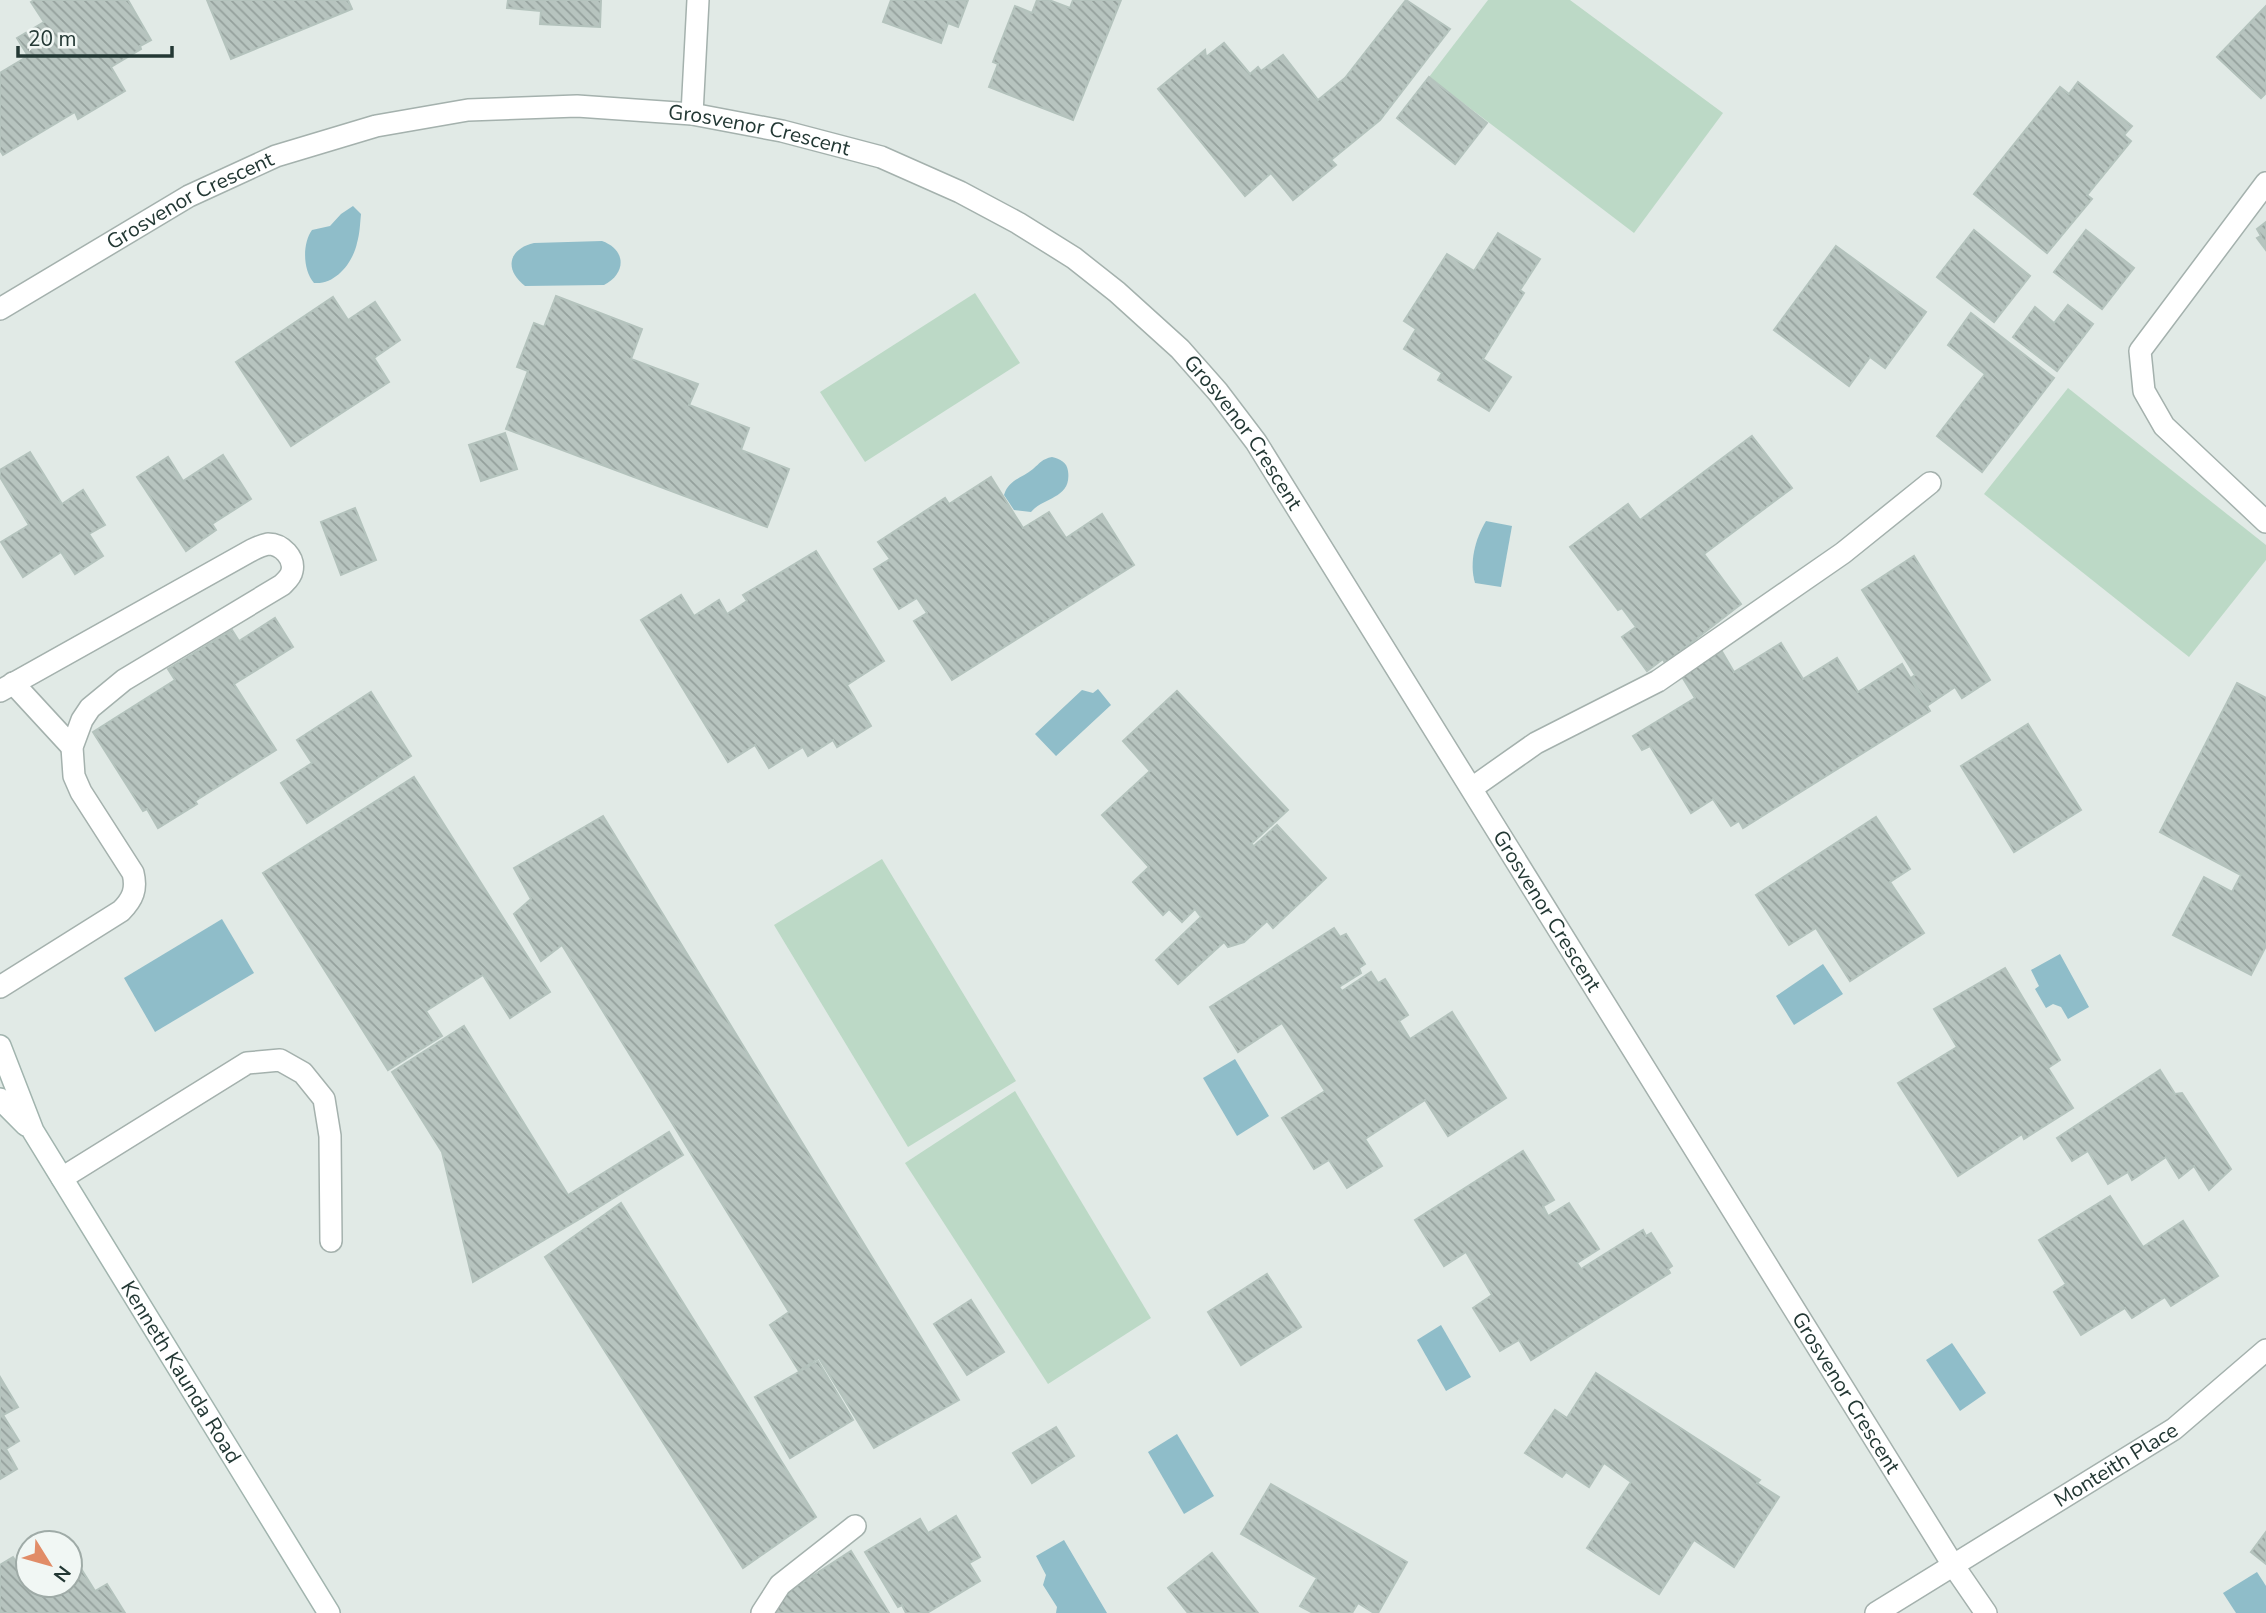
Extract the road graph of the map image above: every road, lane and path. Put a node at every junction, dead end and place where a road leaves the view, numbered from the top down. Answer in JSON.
{"nodes":[{"id":1,"x":698,"y":0,"type":"edge"},
{"id":2,"x":692,"y":114,"type":"junction"},
{"id":3,"x":2266,"y":183,"type":"edge"},
{"id":4,"x":0,"y":309,"type":"edge"},
{"id":5,"x":1930,"y":483,"type":"dead end"},
{"id":6,"x":2266,"y":522,"type":"edge"},
{"id":7,"x":6,"y":687,"type":"edge"},
{"id":8,"x":72,"y":747,"type":"junction"},
{"id":9,"x":1472,"y":788,"type":"junction"},
{"id":10,"x":0,"y":987,"type":"edge"},
{"id":11,"x":0,"y":1046,"type":"edge"},
{"id":12,"x":0,"y":1099,"type":"edge"},
{"id":13,"x":33,"y":1131,"type":"junction"},
{"id":14,"x":62,"y":1178,"type":"junction"},
{"id":15,"x":331,"y":1241,"type":"dead end"},
{"id":16,"x":2266,"y":1350,"type":"edge"},
{"id":17,"x":855,"y":1526,"type":"dead end"},
{"id":18,"x":1953,"y":1565,"type":"junction"},
{"id":19,"x":330,"y":1613,"type":"edge"},
{"id":20,"x":762,"y":1613,"type":"edge"},
{"id":21,"x":1876,"y":1613,"type":"edge"},
{"id":22,"x":1986,"y":1613,"type":"edge"}],
"edges":[{"from":1,"to":2,"type":"street"},
{"from":2,"to":4,"type":"street","name":"Grosvenor Crescent"},
{"from":2,"to":9,"type":"street","name":"Grosvenor Crescent"},
{"from":3,"to":6,"type":"street"},
{"from":5,"to":9,"type":"street"},
{"from":7,"to":8,"type":"street"},
{"from":7,"to":8,"type":"street"},
{"from":8,"to":10,"type":"street"},
{"from":9,"to":18,"type":"street","name":"Grosvenor Crescent"},
{"from":11,"to":13,"type":"street","name":"Kenneth Kaunda Road"},
{"from":12,"to":13,"type":"street","name":"Kenneth Kaunda Road"},
{"from":13,"to":14,"type":"street","name":"Kenneth Kaunda Road"},
{"from":14,"to":15,"type":"street"},
{"from":14,"to":19,"type":"street","name":"Kenneth Kaunda Road"},
{"from":16,"to":18,"type":"street","name":"Monteith Place"},
{"from":17,"to":20,"type":"street"},
{"from":18,"to":21,"type":"street","name":"Monteith Place"},
{"from":18,"to":22,"type":"street","name":"Grosvenor Crescent"}]}
